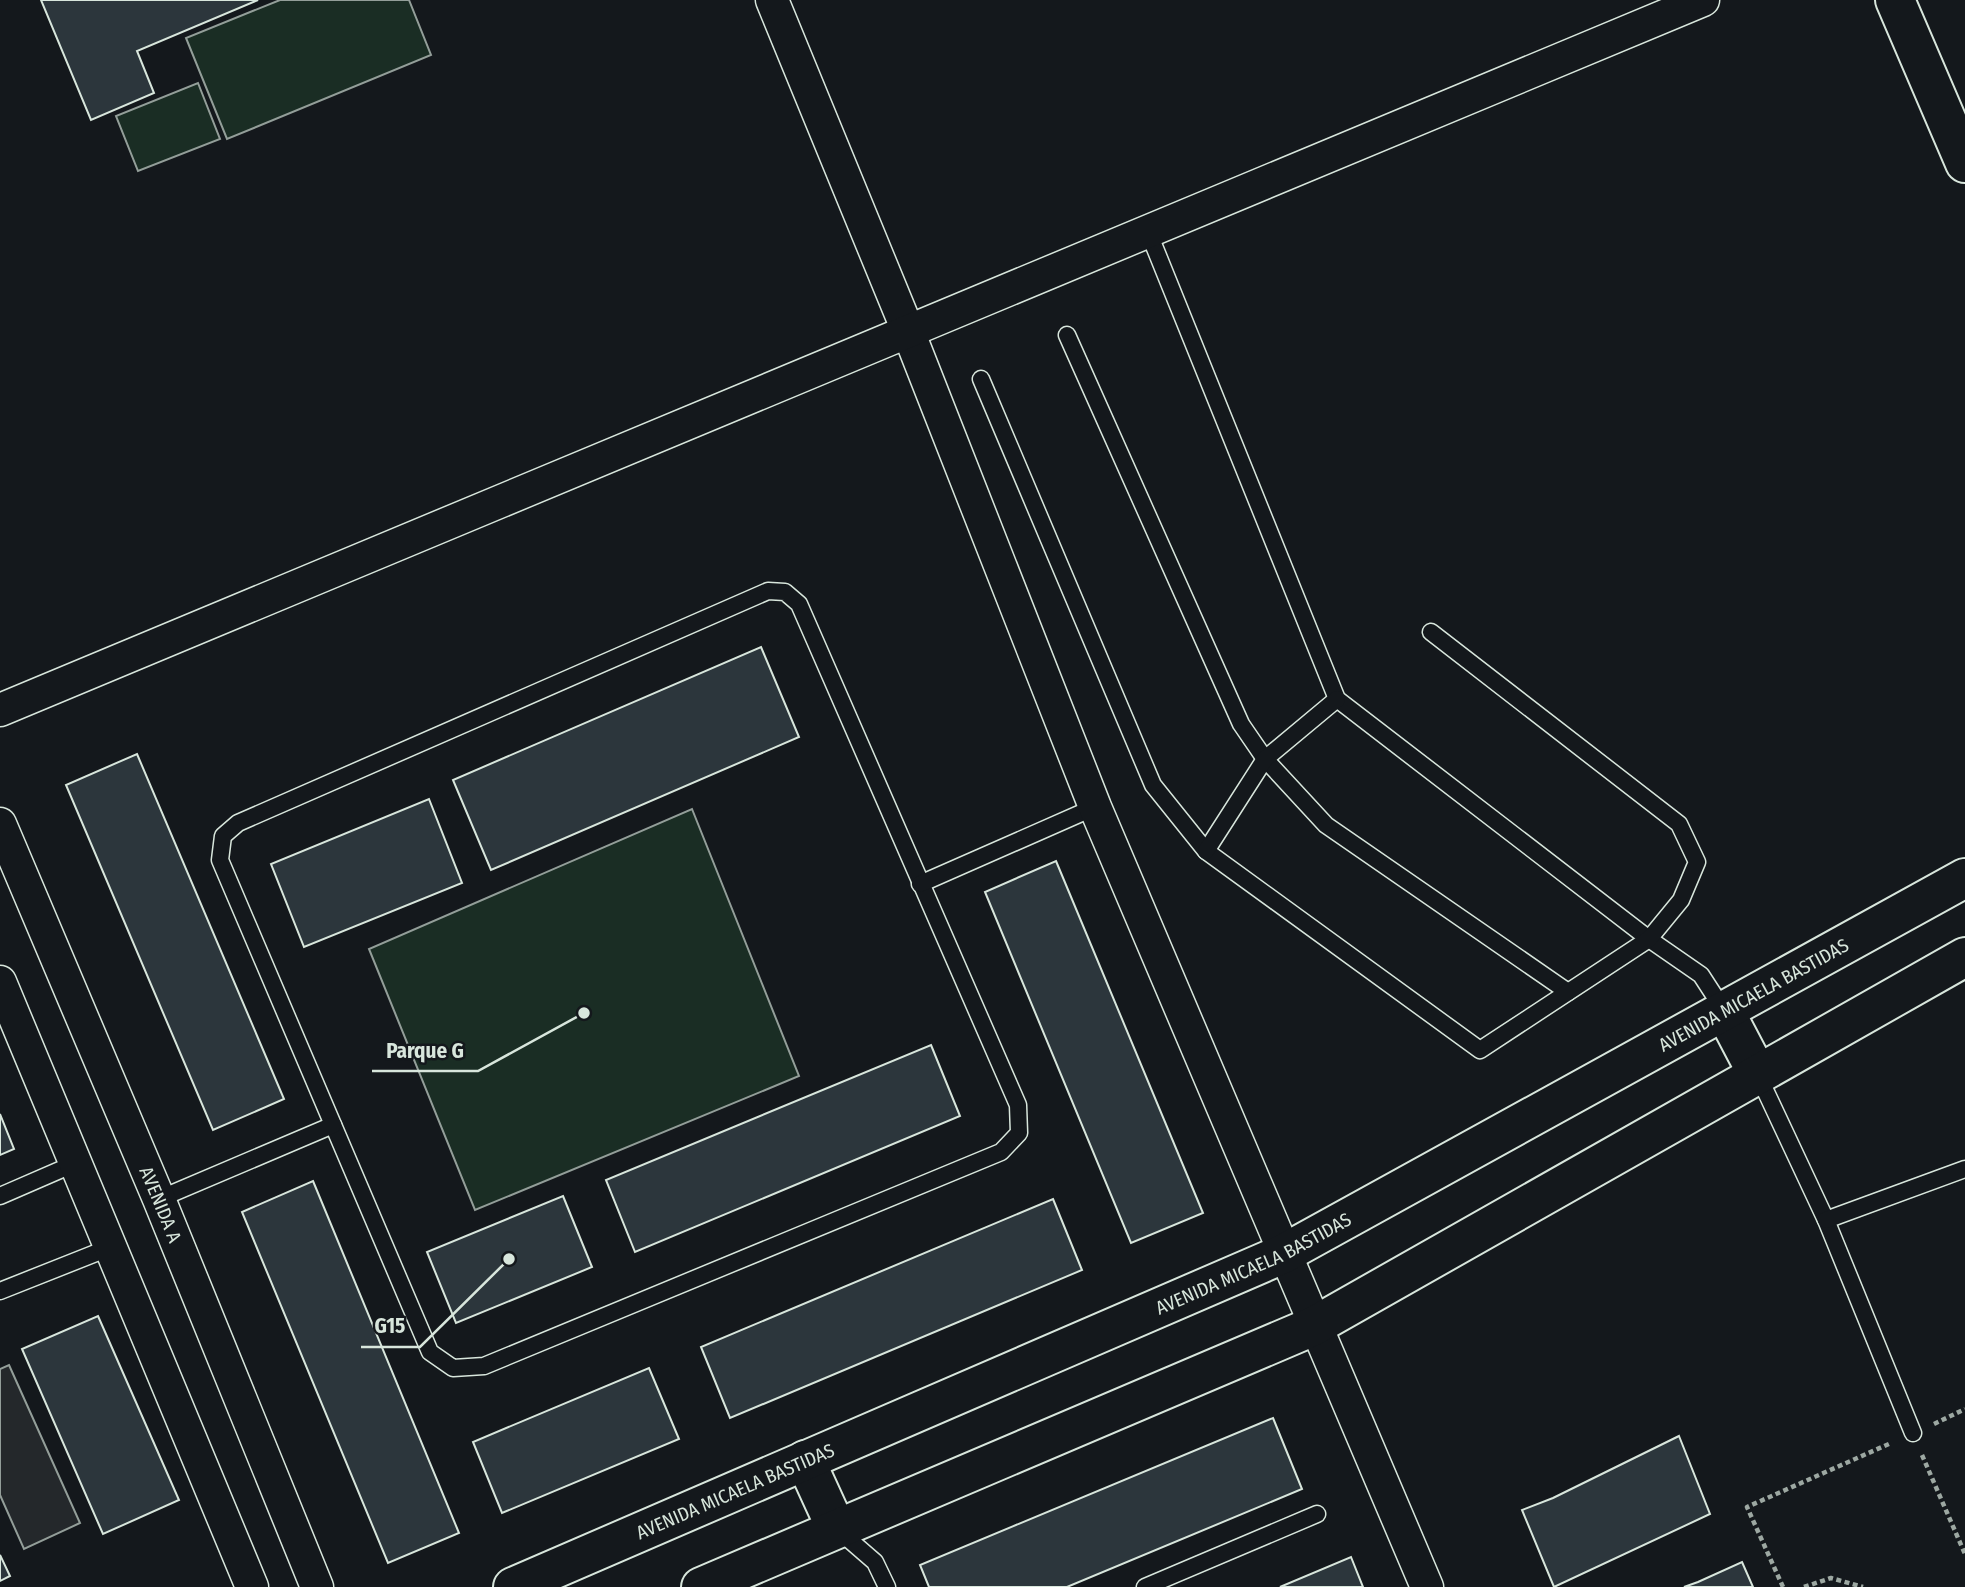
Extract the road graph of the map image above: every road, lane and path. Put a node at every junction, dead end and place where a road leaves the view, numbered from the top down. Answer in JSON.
{"nodes":[{"id":1,"x":772,"y":0,"type":"edge"},
{"id":2,"x":1703,"y":0,"type":"edge"},
{"id":3,"x":1895,"y":0,"type":"edge"},
{"id":4,"x":1965,"y":163,"type":"edge"},
{"id":5,"x":1148,"y":232,"type":"junction"},
{"id":6,"x":908,"y":331,"type":"junction"},
{"id":7,"x":1067,"y":335,"type":"dead end"},
{"id":8,"x":981,"y":379,"type":"dead end"},
{"id":9,"x":1431,"y":632,"type":"dead end"},
{"id":10,"x":1337,"y":699,"type":"junction"},
{"id":11,"x":0,"y":710,"type":"edge"},
{"id":12,"x":1265,"y":759,"type":"junction"},
{"id":13,"x":1095,"y":807,"type":"junction"},
{"id":14,"x":0,"y":824,"type":"edge"},
{"id":15,"x":1206,"y":851,"type":"junction"},
{"id":16,"x":1965,"y":878,"type":"edge"},
{"id":17,"x":920,"y":884,"type":"junction"},
{"id":18,"x":1649,"y":939,"type":"junction"},
{"id":19,"x":1965,"y":957,"type":"edge"},
{"id":20,"x":0,"y":982,"type":"edge"},
{"id":21,"x":1568,"y":992,"type":"junction"},
{"id":22,"x":1725,"y":1012,"type":"junction"},
{"id":23,"x":1758,"y":1075,"type":"junction"},
{"id":24,"x":333,"y":1125,"type":"junction"},
{"id":25,"x":76,"y":1163,"type":"junction"},
{"id":26,"x":1965,"y":1169,"type":"edge"},
{"id":27,"x":0,"y":1196,"type":"edge"},
{"id":28,"x":159,"y":1199,"type":"junction"},
{"id":29,"x":1826,"y":1220,"type":"junction"},
{"id":30,"x":111,"y":1247,"type":"junction"},
{"id":31,"x":1283,"y":1254,"type":"junction"},
{"id":32,"x":0,"y":1291,"type":"edge"},
{"id":33,"x":1314,"y":1326,"type":"junction"},
{"id":34,"x":1965,"y":1409,"type":"edge"},
{"id":35,"x":1913,"y":1433,"type":"junction"},
{"id":36,"x":805,"y":1460,"type":"junction"},
{"id":37,"x":1317,"y":1514,"type":"dead end"},
{"id":38,"x":836,"y":1528,"type":"junction"},
{"id":39,"x":1965,"y":1554,"type":"edge"},
{"id":40,"x":252,"y":1587,"type":"edge"},
{"id":41,"x":317,"y":1587,"type":"edge"},
{"id":42,"x":513,"y":1587,"type":"edge"},
{"id":43,"x":701,"y":1587,"type":"edge"},
{"id":44,"x":887,"y":1587,"type":"edge"},
{"id":45,"x":1145,"y":1587,"type":"edge"},
{"id":46,"x":1427,"y":1587,"type":"edge"},
{"id":47,"x":1783,"y":1587,"type":"edge"},
{"id":48,"x":1804,"y":1587,"type":"edge"},
{"id":49,"x":1863,"y":1587,"type":"edge"}],
"edges":[{"from":1,"to":6,"type":"street"},
{"from":2,"to":5,"type":"street"},
{"from":3,"to":4,"type":"main road"},
{"from":5,"to":6,"type":"street"},
{"from":5,"to":10,"type":"lane"},
{"from":6,"to":11,"type":"street"},
{"from":6,"to":13,"type":"street"},
{"from":7,"to":12,"type":"lane"},
{"from":8,"to":15,"type":"lane"},
{"from":9,"to":18,"type":"lane"},
{"from":10,"to":12,"type":"lane"},
{"from":10,"to":18,"type":"lane"},
{"from":12,"to":15,"type":"lane"},
{"from":12,"to":21,"type":"lane"},
{"from":13,"to":17,"type":"lane"},
{"from":13,"to":31,"type":"street"},
{"from":14,"to":28,"type":"street","name":"AVENIDA A"},
{"from":15,"to":21,"type":"lane"},
{"from":16,"to":22,"type":"main road","name":"AVENIDA MICAELA BASTIDAS"},
{"from":17,"to":24,"type":"lane"},
{"from":17,"to":24,"type":"lane"},
{"from":18,"to":21,"type":"lane"},
{"from":18,"to":22,"type":"lane"},
{"from":19,"to":23,"type":"main road"},
{"from":20,"to":25,"type":"street"},
{"from":22,"to":23,"type":"main road"},
{"from":22,"to":31,"type":"main road","name":"AVENIDA MICAELA BASTIDAS"},
{"from":23,"to":29,"type":"lane"},
{"from":23,"to":33,"type":"main road"},
{"from":24,"to":28,"type":"lane"},
{"from":25,"to":27,"type":"lane"},
{"from":25,"to":30,"type":"street"},
{"from":26,"to":29,"type":"lane"},
{"from":28,"to":41,"type":"street","name":"AVENIDA A"},
{"from":29,"to":35,"type":"lane"},
{"from":30,"to":32,"type":"lane"},
{"from":30,"to":40,"type":"street"},
{"from":31,"to":33,"type":"street"},
{"from":31,"to":36,"type":"main road","name":"AVENIDA MICAELA BASTIDAS"},
{"from":33,"to":38,"type":"main road"},
{"from":33,"to":46,"type":"street"},
{"from":34,"to":35,"type":"path"},
{"from":35,"to":39,"type":"path"},
{"from":35,"to":47,"type":"path"},
{"from":36,"to":38,"type":"main road"},
{"from":36,"to":42,"type":"main road","name":"AVENIDA MICAELA BASTIDAS"},
{"from":37,"to":45,"type":"lane"},
{"from":38,"to":43,"type":"main road"},
{"from":38,"to":44,"type":"lane"},
{"from":48,"to":49,"type":"path"}]}
